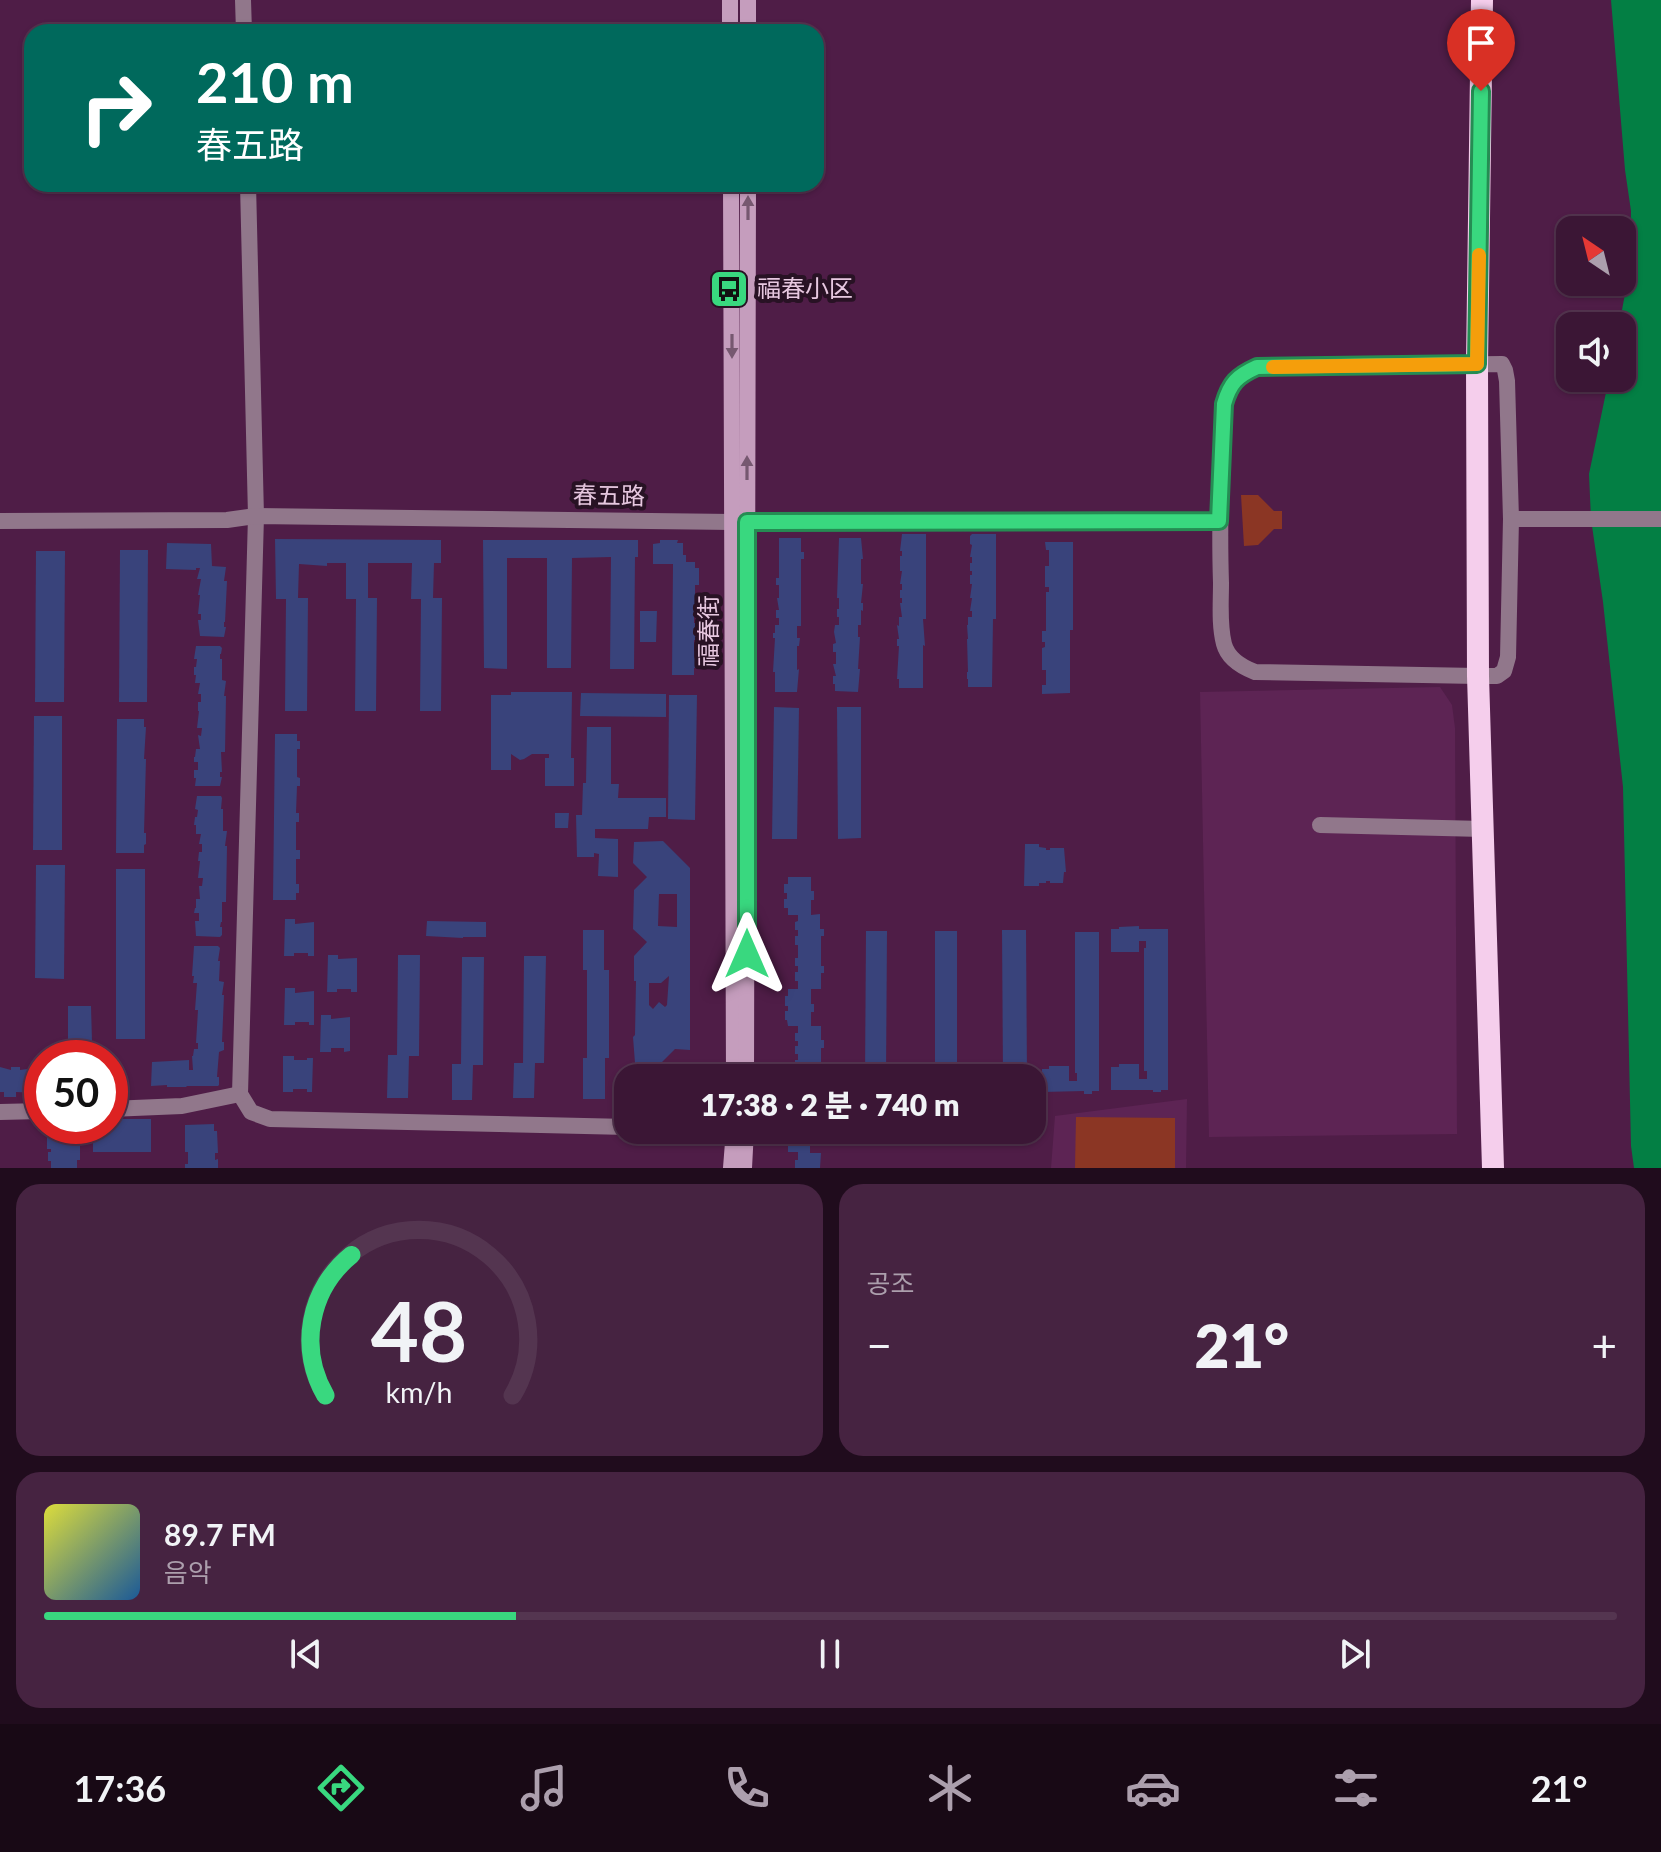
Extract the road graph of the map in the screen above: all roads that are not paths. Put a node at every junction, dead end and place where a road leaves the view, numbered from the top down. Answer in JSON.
{"nodes":[{"id":1,"x":243,"y":0,"type":"edge"},
{"id":2,"x":730,"y":0,"type":"edge"},
{"id":3,"x":748,"y":0,"type":"edge"},
{"id":4,"x":1482,"y":0,"type":"edge"},
{"id":5,"x":244,"y":24,"type":"edge"},
{"id":6,"x":730,"y":24,"type":"edge"},
{"id":7,"x":748,"y":24,"type":"edge"},
{"id":8,"x":248,"y":192,"type":"edge"},
{"id":9,"x":731,"y":192,"type":"edge"},
{"id":10,"x":748,"y":192,"type":"edge"},
{"id":11,"x":1477,"y":364,"type":"junction"},
{"id":12,"x":256,"y":516,"type":"junction"},
{"id":13,"x":1511,"y":519,"type":"junction"},
{"id":14,"x":1661,"y":519,"type":"edge"},
{"id":15,"x":0,"y":521,"type":"edge"},
{"id":16,"x":1219,"y":521,"type":"junction"},
{"id":17,"x":740,"y":522,"type":"junction"},
{"id":18,"x":1478,"y":676,"type":"junction"},
{"id":19,"x":1320,"y":825,"type":"dead end"},
{"id":20,"x":1483,"y":829,"type":"junction"},
{"id":21,"x":734,"y":1064,"type":"edge"},
{"id":22,"x":746,"y":1064,"type":"edge"},
{"id":23,"x":240,"y":1094,"type":"junction"},
{"id":24,"x":128,"y":1108,"type":"edge"},
{"id":25,"x":24,"y":1111,"type":"edge"},
{"id":26,"x":0,"y":1112,"type":"edge"},
{"id":27,"x":614,"y":1127,"type":"edge"},
{"id":28,"x":733,"y":1144,"type":"edge"},
{"id":29,"x":745,"y":1144,"type":"edge"},
{"id":30,"x":731,"y":1168,"type":"edge"},
{"id":31,"x":744,"y":1168,"type":"edge"},
{"id":32,"x":1493,"y":1168,"type":"edge"}],
"edges":[{"from":1,"to":5,"type":"street"},
{"from":2,"to":6,"type":"main road"},
{"from":3,"to":7,"type":"main road"},
{"from":4,"to":11,"type":"highway"},
{"from":8,"to":12,"type":"street"},
{"from":9,"to":17,"type":"main road","name":"福春街","one_way":true},
{"from":17,"to":10,"type":"main road","name":"福春街","one_way":true},
{"from":11,"to":13,"type":"street"},
{"from":11,"to":16,"type":"street"},
{"from":11,"to":18,"type":"highway"},
{"from":12,"to":15,"type":"street","name":"春五路"},
{"from":12,"to":17,"type":"street","name":"春五路"},
{"from":12,"to":23,"type":"street"},
{"from":13,"to":14,"type":"street"},
{"from":13,"to":18,"type":"street"},
{"from":16,"to":17,"type":"street","name":"春五路"},
{"from":16,"to":18,"type":"street"},
{"from":17,"to":21,"type":"main road","name":"福春街"},
{"from":17,"to":22,"type":"main road","name":"福春街"},
{"from":18,"to":20,"type":"highway"},
{"from":19,"to":20,"type":"street"},
{"from":20,"to":32,"type":"highway"},
{"from":23,"to":24,"type":"street"},
{"from":23,"to":27,"type":"street"},
{"from":25,"to":26,"type":"street"},
{"from":28,"to":30,"type":"main road"},
{"from":29,"to":31,"type":"main road"}]}
